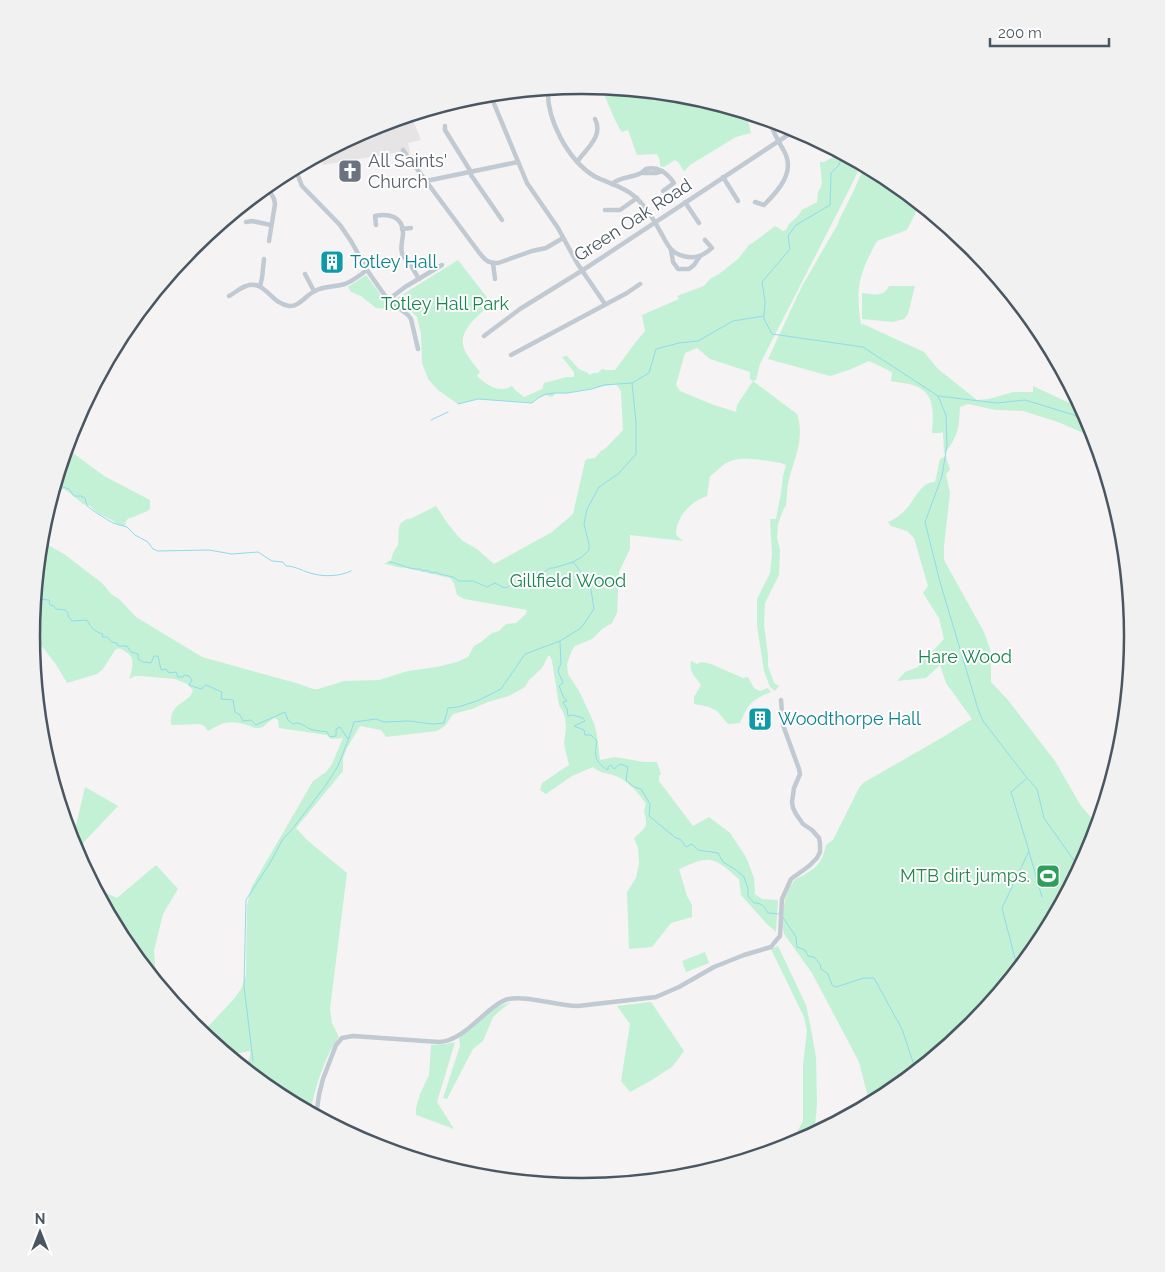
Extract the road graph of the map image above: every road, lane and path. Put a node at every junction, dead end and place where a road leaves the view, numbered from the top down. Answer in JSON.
{"nodes":[{"id":1,"x":548,"y":95,"type":"edge"},
{"id":2,"x":493,"y":101,"type":"edge"},
{"id":3,"x":595,"y":119,"type":"dead end"},
{"id":4,"x":444,"y":126,"type":"dead end"},
{"id":5,"x":773,"y":128,"type":"edge"},
{"id":6,"x":788,"y":134,"type":"edge"},
{"id":7,"x":778,"y":141,"type":"junction"},
{"id":8,"x":403,"y":150,"type":"dead end"},
{"id":9,"x":518,"y":162,"type":"junction"},
{"id":10,"x":578,"y":162,"type":"junction"},
{"id":11,"x":471,"y":172,"type":"junction"},
{"id":12,"x":298,"y":175,"type":"edge"},
{"id":13,"x":723,"y":177,"type":"junction"},
{"id":14,"x":426,"y":181,"type":"junction"},
{"id":15,"x":612,"y":184,"type":"junction"},
{"id":16,"x":663,"y":191,"type":"dead end"},
{"id":17,"x":270,"y":193,"type":"edge"},
{"id":18,"x":637,"y":198,"type":"junction"},
{"id":19,"x":738,"y":201,"type":"dead end"},
{"id":20,"x":685,"y":202,"type":"junction"},
{"id":21,"x":755,"y":202,"type":"dead end"},
{"id":22,"x":605,"y":210,"type":"dead end"},
{"id":23,"x":502,"y":220,"type":"dead end"},
{"id":24,"x":655,"y":221,"type":"junction"},
{"id":25,"x":246,"y":222,"type":"dead end"},
{"id":26,"x":699,"y":223,"type":"dead end"},
{"id":27,"x":271,"y":225,"type":"junction"},
{"id":28,"x":376,"y":225,"type":"dead end"},
{"id":29,"x":410,"y":228,"type":"dead end"},
{"id":30,"x":402,"y":229,"type":"junction"},
{"id":31,"x":563,"y":238,"type":"junction"},
{"id":32,"x":705,"y":240,"type":"dead end"},
{"id":33,"x":269,"y":241,"type":"dead end"},
{"id":34,"x":671,"y":250,"type":"junction"},
{"id":35,"x":700,"y":256,"type":"junction"},
{"id":36,"x":264,"y":259,"type":"dead end"},
{"id":37,"x":493,"y":263,"type":"junction"},
{"id":38,"x":442,"y":265,"type":"dead end"},
{"id":39,"x":368,"y":270,"type":"junction"},
{"id":40,"x":582,"y":270,"type":"junction"},
{"id":41,"x":305,"y":274,"type":"dead end"},
{"id":42,"x":419,"y":279,"type":"junction"},
{"id":43,"x":495,"y":279,"type":"dead end"},
{"id":44,"x":640,"y":284,"type":"dead end"},
{"id":45,"x":260,"y":286,"type":"junction"},
{"id":46,"x":314,"y":291,"type":"junction"},
{"id":47,"x":229,"y":296,"type":"dead end"},
{"id":48,"x":388,"y":300,"type":"junction"},
{"id":49,"x":605,"y":304,"type":"junction"},
{"id":50,"x":484,"y":336,"type":"dead end"},
{"id":51,"x":418,"y":349,"type":"dead end"},
{"id":52,"x":511,"y":355,"type":"dead end"},
{"id":53,"x":780,"y":700,"type":"dead end"},
{"id":54,"x":317,"y":1109,"type":"edge"}],
"edges":[{"from":1,"to":10,"type":"street"},
{"from":2,"to":9,"type":"street"},
{"from":3,"to":10,"type":"street"},
{"from":4,"to":11,"type":"street"},
{"from":5,"to":7,"type":"street"},
{"from":6,"to":7,"type":"street","name":"Green Oak Road"},
{"from":7,"to":13,"type":"street","name":"Green Oak Road"},
{"from":7,"to":21,"type":"street"},
{"from":8,"to":14,"type":"street"},
{"from":9,"to":11,"type":"street"},
{"from":9,"to":31,"type":"street"},
{"from":10,"to":15,"type":"street"},
{"from":11,"to":14,"type":"street"},
{"from":11,"to":23,"type":"street"},
{"from":12,"to":39,"type":"street"},
{"from":13,"to":19,"type":"street"},
{"from":13,"to":20,"type":"street","name":"Green Oak Road"},
{"from":14,"to":37,"type":"street"},
{"from":15,"to":16,"type":"street"},
{"from":15,"to":18,"type":"street"},
{"from":17,"to":27,"type":"street"},
{"from":18,"to":22,"type":"street"},
{"from":18,"to":24,"type":"street"},
{"from":20,"to":24,"type":"street","name":"Green Oak Road"},
{"from":20,"to":26,"type":"street"},
{"from":24,"to":34,"type":"street"},
{"from":24,"to":40,"type":"street","name":"Green Oak Road"},
{"from":25,"to":27,"type":"street"},
{"from":27,"to":33,"type":"street"},
{"from":28,"to":30,"type":"street"},
{"from":29,"to":30,"type":"street"},
{"from":30,"to":42,"type":"street"},
{"from":31,"to":37,"type":"street"},
{"from":31,"to":40,"type":"street"},
{"from":32,"to":35,"type":"street"},
{"from":34,"to":35,"type":"street"},
{"from":34,"to":35,"type":"street"},
{"from":36,"to":45,"type":"street"},
{"from":37,"to":43,"type":"street"},
{"from":38,"to":42,"type":"street"},
{"from":39,"to":46,"type":"street"},
{"from":39,"to":48,"type":"street"},
{"from":40,"to":49,"type":"street"},
{"from":40,"to":50,"type":"street","name":"Green Oak Road"},
{"from":41,"to":46,"type":"street"},
{"from":42,"to":48,"type":"street"},
{"from":44,"to":49,"type":"street"},
{"from":45,"to":46,"type":"street"},
{"from":45,"to":47,"type":"street"},
{"from":48,"to":51,"type":"street"},
{"from":49,"to":52,"type":"street"},
{"from":53,"to":54,"type":"street"}]}
